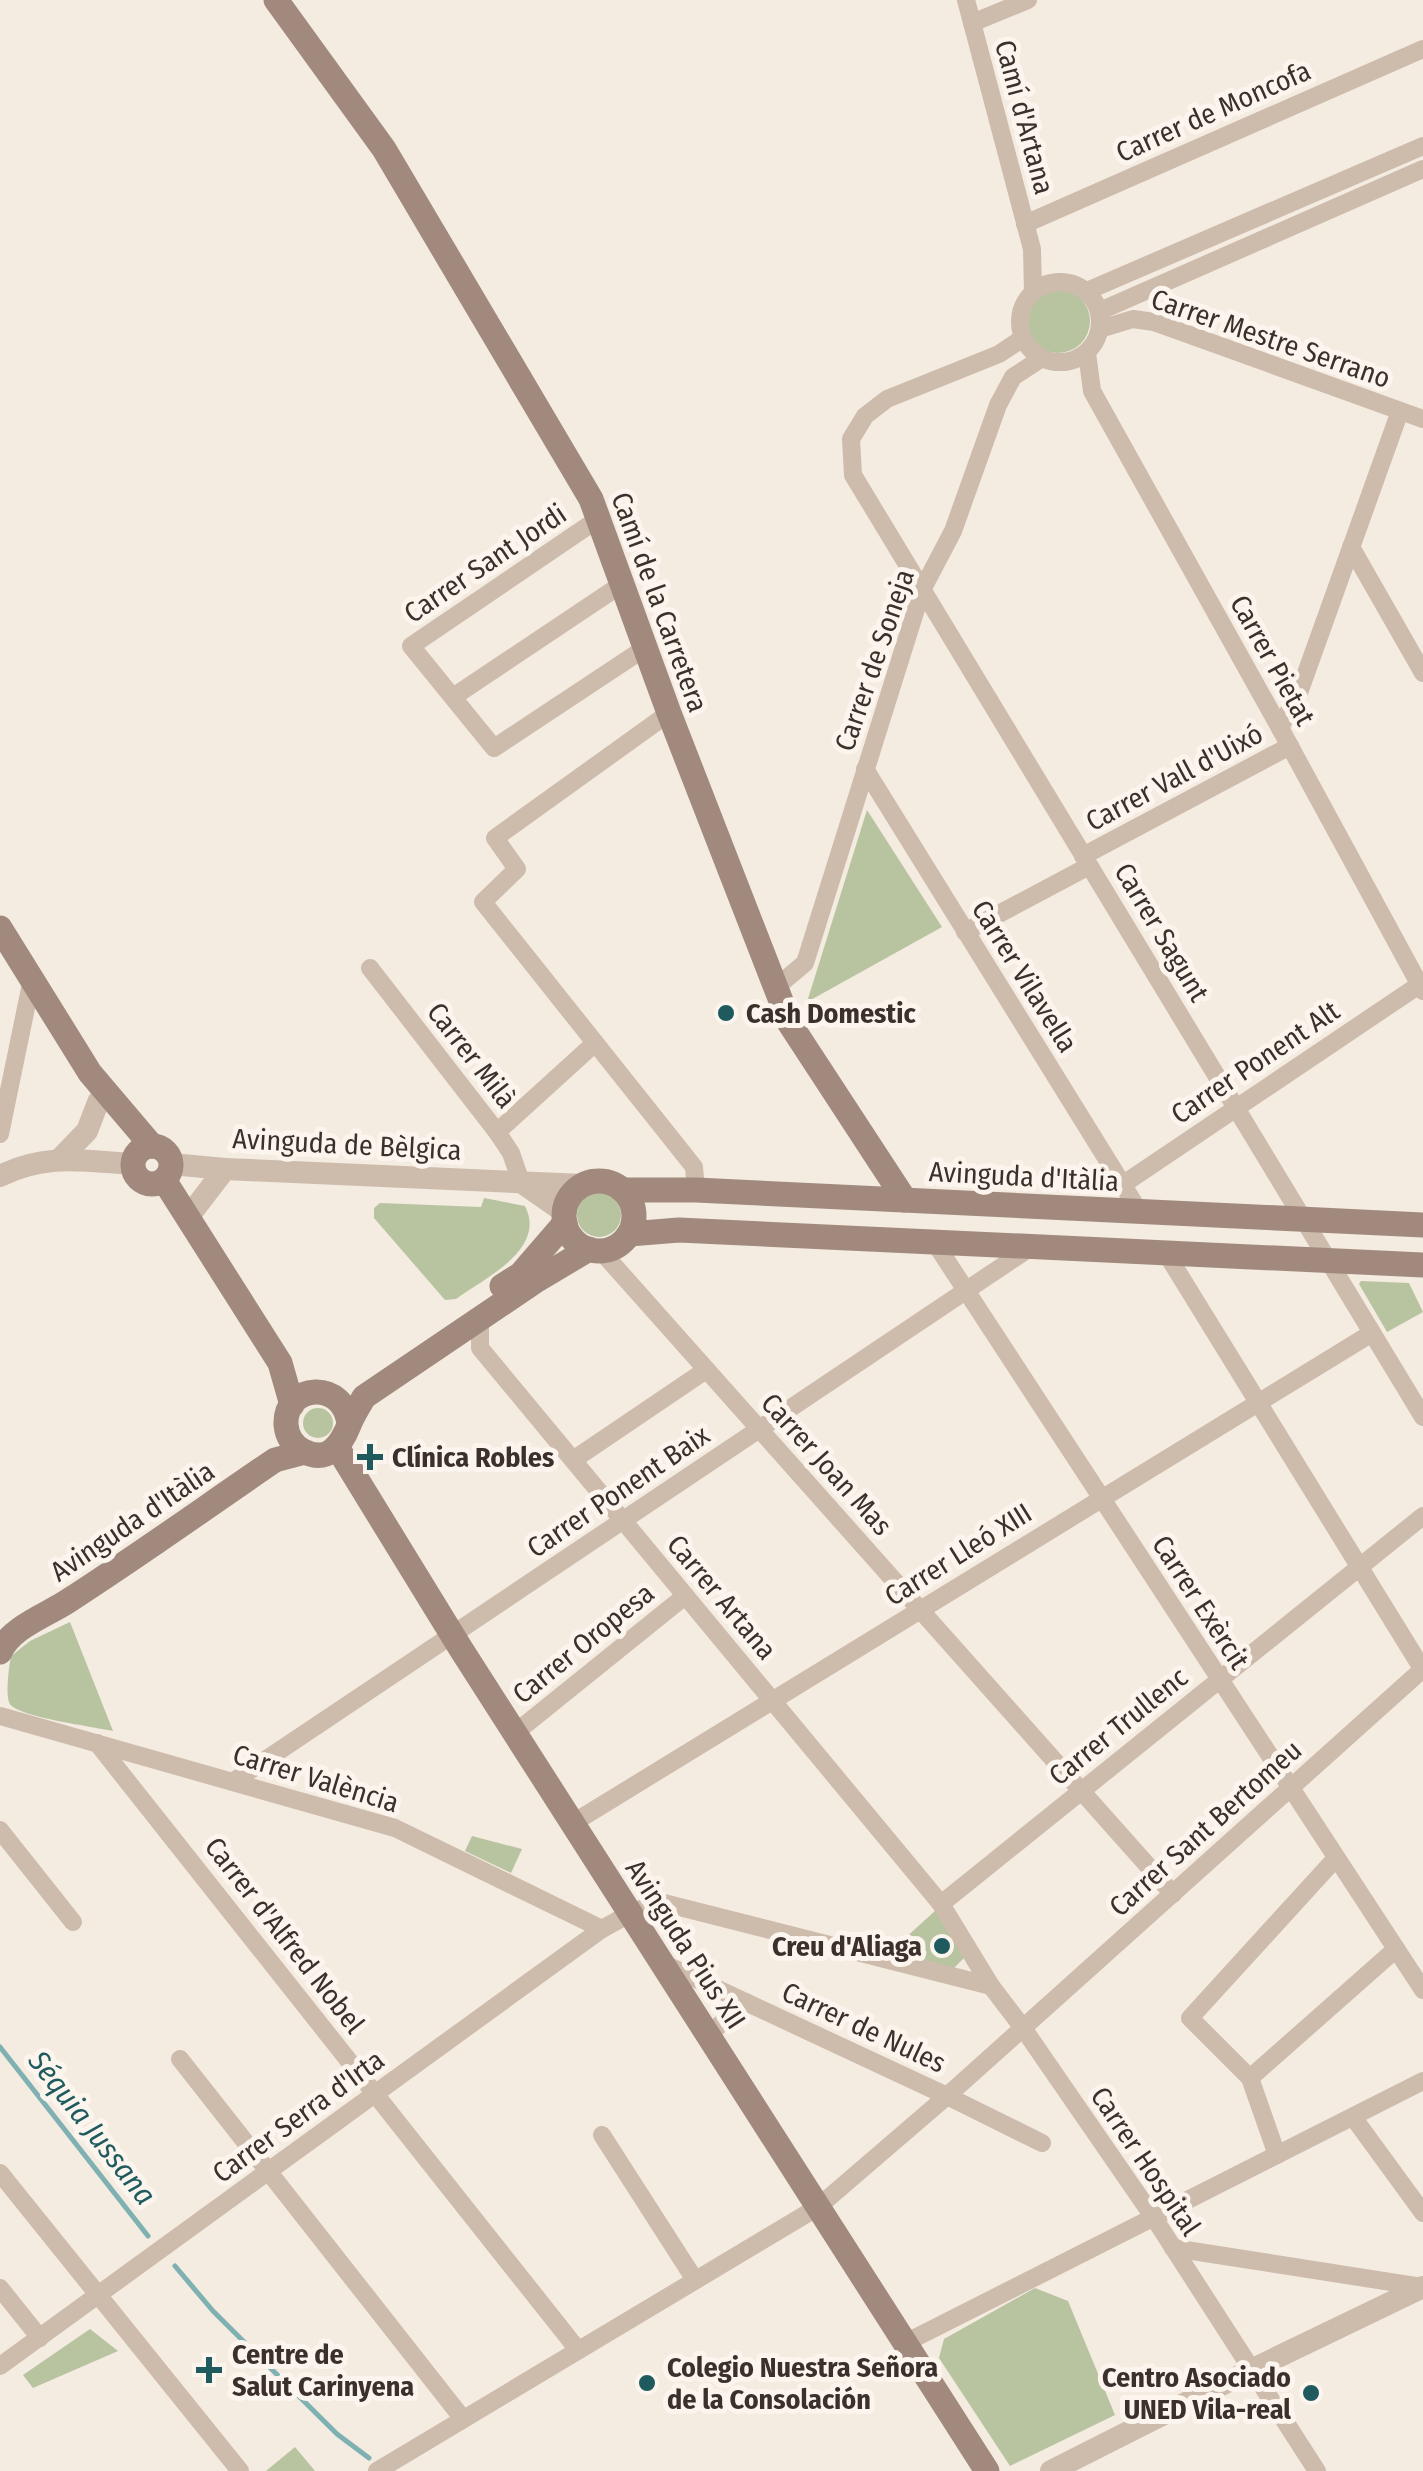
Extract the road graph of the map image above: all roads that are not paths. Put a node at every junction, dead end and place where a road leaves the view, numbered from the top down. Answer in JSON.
{"nodes":[{"id":1,"x":276,"y":0,"type":"edge"},
{"id":2,"x":966,"y":0,"type":"edge"},
{"id":3,"x":1028,"y":0,"type":"edge"},
{"id":4,"x":972,"y":23,"type":"junction"},
{"id":5,"x":1423,"y":49,"type":"edge"},
{"id":6,"x":1423,"y":146,"type":"edge"},
{"id":7,"x":1423,"y":170,"type":"edge"},
{"id":8,"x":1025,"y":224,"type":"junction"},
{"id":9,"x":1032,"y":248,"type":"junction"},
{"id":10,"x":1058,"y":281,"type":"junction"},
{"id":11,"x":1087,"y":291,"type":"junction"},
{"id":12,"x":1033,"y":292,"type":"junction"},
{"id":13,"x":1100,"y":320,"type":"junction"},
{"id":14,"x":1023,"y":338,"type":"junction"},
{"id":15,"x":1086,"y":353,"type":"junction"},
{"id":16,"x":1042,"y":358,"type":"junction"},
{"id":17,"x":1400,"y":411,"type":"junction"},
{"id":18,"x":1423,"y":419,"type":"edge"},
{"id":19,"x":598,"y":519,"type":"junction"},
{"id":20,"x":1351,"y":547,"type":"junction"},
{"id":21,"x":622,"y":584,"type":"junction"},
{"id":22,"x":922,"y":590,"type":"junction"},
{"id":23,"x":645,"y":648,"type":"junction"},
{"id":24,"x":1423,"y":672,"type":"edge"},
{"id":25,"x":453,"y":698,"type":"junction"},
{"id":26,"x":669,"y":713,"type":"junction"},
{"id":27,"x":1280,"y":728,"type":"junction"},
{"id":28,"x":1290,"y":746,"type":"junction"},
{"id":29,"x":866,"y":770,"type":"junction"},
{"id":30,"x":1086,"y":861,"type":"junction"},
{"id":31,"x":0,"y":928,"type":"edge"},
{"id":32,"x":965,"y":932,"type":"junction"},
{"id":33,"x":370,"y":968,"type":"dead end"},
{"id":34,"x":32,"y":979,"type":"junction"},
{"id":35,"x":774,"y":988,"type":"junction"},
{"id":36,"x":1421,"y":988,"type":"edge"},
{"id":37,"x":596,"y":1043,"type":"junction"},
{"id":38,"x":90,"y":1074,"type":"junction"},
{"id":39,"x":99,"y":1100,"type":"junction"},
{"id":40,"x":1236,"y":1108,"type":"junction"},
{"id":41,"x":497,"y":1132,"type":"junction"},
{"id":42,"x":0,"y":1134,"type":"edge"},
{"id":43,"x":60,"y":1159,"type":"junction"},
{"id":44,"x":150,"y":1163,"type":"junction"},
{"id":45,"x":224,"y":1169,"type":"junction"},
{"id":46,"x":0,"y":1176,"type":"edge"},
{"id":47,"x":521,"y":1182,"type":"junction"},
{"id":48,"x":583,"y":1184,"type":"junction"},
{"id":49,"x":1122,"y":1185,"type":"junction"},
{"id":50,"x":622,"y":1190,"type":"junction"},
{"id":51,"x":696,"y":1190,"type":"junction"},
{"id":52,"x":906,"y":1200,"type":"junction"},
{"id":53,"x":1139,"y":1211,"type":"junction"},
{"id":54,"x":188,"y":1216,"type":"junction"},
{"id":55,"x":564,"y":1217,"type":"junction"},
{"id":56,"x":1304,"y":1219,"type":"junction"},
{"id":57,"x":1423,"y":1225,"type":"edge"},
{"id":58,"x":629,"y":1234,"type":"junction"},
{"id":59,"x":935,"y":1242,"type":"junction"},
{"id":60,"x":1032,"y":1247,"type":"junction"},
{"id":61,"x":595,"y":1250,"type":"junction"},
{"id":62,"x":1166,"y":1253,"type":"junction"},
{"id":63,"x":1328,"y":1261,"type":"junction"},
{"id":64,"x":1423,"y":1266,"type":"edge"},
{"id":65,"x":965,"y":1292,"type":"junction"},
{"id":66,"x":480,"y":1319,"type":"junction"},
{"id":67,"x":1372,"y":1332,"type":"junction"},
{"id":68,"x":706,"y":1370,"type":"junction"},
{"id":69,"x":305,"y":1403,"type":"junction"},
{"id":70,"x":1258,"y":1403,"type":"junction"},
{"id":71,"x":1423,"y":1417,"type":"edge"},
{"id":72,"x":759,"y":1429,"type":"junction"},
{"id":73,"x":343,"y":1436,"type":"junction"},
{"id":74,"x":305,"y":1452,"type":"junction"},
{"id":75,"x":573,"y":1460,"type":"junction"},
{"id":76,"x":1101,"y":1499,"type":"junction"},
{"id":77,"x":1423,"y":1516,"type":"edge"},
{"id":78,"x":623,"y":1520,"type":"junction"},
{"id":79,"x":1360,"y":1568,"type":"junction"},
{"id":80,"x":686,"y":1596,"type":"junction"},
{"id":81,"x":920,"y":1610,"type":"junction"},
{"id":82,"x":0,"y":1622,"type":"edge"},
{"id":83,"x":453,"y":1635,"type":"junction"},
{"id":84,"x":0,"y":1652,"type":"edge"},
{"id":85,"x":1423,"y":1669,"type":"edge"},
{"id":86,"x":1220,"y":1680,"type":"junction"},
{"id":87,"x":772,"y":1700,"type":"junction"},
{"id":88,"x":0,"y":1716,"type":"edge"},
{"id":89,"x":515,"y":1733,"type":"junction"},
{"id":90,"x":96,"y":1743,"type":"junction"},
{"id":91,"x":234,"y":1782,"type":"junction"},
{"id":92,"x":1290,"y":1788,"type":"junction"},
{"id":93,"x":1081,"y":1791,"type":"junction"},
{"id":94,"x":573,"y":1823,"type":"junction"},
{"id":95,"x":0,"y":1830,"type":"edge"},
{"id":96,"x":1336,"y":1858,"type":"junction"},
{"id":97,"x":1172,"y":1894,"type":"junction"},
{"id":98,"x":941,"y":1904,"type":"junction"},
{"id":99,"x":630,"y":1913,"type":"junction"},
{"id":100,"x":73,"y":1922,"type":"dead end"},
{"id":101,"x":602,"y":1928,"type":"junction"},
{"id":102,"x":1396,"y":1948,"type":"junction"},
{"id":103,"x":662,"y":1962,"type":"junction"},
{"id":104,"x":991,"y":1986,"type":"junction"},
{"id":105,"x":1423,"y":1990,"type":"edge"},
{"id":106,"x":746,"y":2002,"type":"junction"},
{"id":107,"x":1024,"y":2028,"type":"junction"},
{"id":108,"x":708,"y":2035,"type":"junction"},
{"id":109,"x":180,"y":2060,"type":"dead end"},
{"id":110,"x":1250,"y":2078,"type":"junction"},
{"id":111,"x":1423,"y":2082,"type":"edge"},
{"id":112,"x":375,"y":2094,"type":"junction"},
{"id":113,"x":948,"y":2096,"type":"junction"},
{"id":114,"x":1353,"y":2117,"type":"junction"},
{"id":115,"x":602,"y":2135,"type":"dead end"},
{"id":116,"x":1042,"y":2143,"type":"dead end"},
{"id":117,"x":1277,"y":2156,"type":"junction"},
{"id":118,"x":268,"y":2171,"type":"junction"},
{"id":119,"x":0,"y":2172,"type":"edge"},
{"id":120,"x":818,"y":2207,"type":"junction"},
{"id":121,"x":1423,"y":2213,"type":"edge"},
{"id":122,"x":1154,"y":2218,"type":"junction"},
{"id":123,"x":1173,"y":2248,"type":"junction"},
{"id":124,"x":695,"y":2280,"type":"junction"},
{"id":125,"x":1423,"y":2287,"type":"edge"},
{"id":126,"x":0,"y":2288,"type":"edge"},
{"id":127,"x":98,"y":2296,"type":"junction"},
{"id":128,"x":40,"y":2338,"type":"junction"},
{"id":129,"x":905,"y":2343,"type":"junction"},
{"id":130,"x":578,"y":2350,"type":"junction"},
{"id":131,"x":0,"y":2366,"type":"edge"},
{"id":132,"x":1251,"y":2370,"type":"junction"},
{"id":133,"x":463,"y":2420,"type":"junction"},
{"id":134,"x":240,"y":2471,"type":"edge"},
{"id":135,"x":377,"y":2471,"type":"edge"},
{"id":136,"x":987,"y":2471,"type":"edge"},
{"id":137,"x":1051,"y":2471,"type":"edge"},
{"id":138,"x":1318,"y":2471,"type":"edge"}],
"edges":[{"from":1,"to":19,"type":"main road","name":"Camí de la Carretera"},
{"from":2,"to":4,"type":"street","name":"Camí d'Artana"},
{"from":3,"to":4,"type":"street"},
{"from":4,"to":8,"type":"street","name":"Camí d'Artana"},
{"from":5,"to":8,"type":"street","name":"Carrer de Moncofa"},
{"from":6,"to":11,"type":"street"},
{"from":7,"to":13,"type":"street"},
{"from":8,"to":9,"type":"street","name":"Camí d'Artana"},
{"from":9,"to":10,"type":"street","name":"Camí d'Artana"},
{"from":9,"to":12,"type":"street","name":"Camí d'Artana"},
{"from":10,"to":11,"type":"street"},
{"from":10,"to":12,"type":"street"},
{"from":11,"to":13,"type":"street"},
{"from":12,"to":14,"type":"street"},
{"from":13,"to":15,"type":"street"},
{"from":13,"to":17,"type":"street","name":"Carrer Mestre Serrano"},
{"from":14,"to":16,"type":"street"},
{"from":14,"to":22,"type":"street","name":"Carrer Sagunt"},
{"from":15,"to":16,"type":"street"},
{"from":15,"to":27,"type":"street","name":"Carrer Pietat"},
{"from":16,"to":22,"type":"street","name":"Carrer de Soneja"},
{"from":17,"to":18,"type":"street","name":"Carrer Mestre Serrano"},
{"from":17,"to":20,"type":"street"},
{"from":19,"to":21,"type":"main road","name":"Camí de la Carretera"},
{"from":19,"to":25,"type":"street","name":"Carrer Sant Jordi"},
{"from":20,"to":24,"type":"street"},
{"from":20,"to":27,"type":"street"},
{"from":21,"to":23,"type":"main road","name":"Camí de la Carretera"},
{"from":21,"to":25,"type":"street"},
{"from":22,"to":29,"type":"street","name":"Carrer de Soneja"},
{"from":22,"to":30,"type":"street","name":"Carrer Sagunt"},
{"from":23,"to":25,"type":"street","name":"Carrer Sant Jordi"},
{"from":23,"to":26,"type":"main road","name":"Camí de la Carretera"},
{"from":26,"to":35,"type":"main road","name":"Camí de la Carretera"},
{"from":26,"to":37,"type":"street"},
{"from":27,"to":28,"type":"street","name":"Carrer Pietat"},
{"from":28,"to":30,"type":"street","name":"Carrer Vall d'Uixó"},
{"from":28,"to":36,"type":"street","name":"Carrer Pietat"},
{"from":29,"to":32,"type":"street","name":"Carrer Vilavella"},
{"from":29,"to":35,"type":"street","name":"Carrer de Soneja"},
{"from":30,"to":32,"type":"street","name":"Carrer Vall d'Uixó"},
{"from":30,"to":40,"type":"street","name":"Carrer Sagunt"},
{"from":31,"to":34,"type":"main road"},
{"from":32,"to":49,"type":"street","name":"Carrer Vilavella"},
{"from":33,"to":41,"type":"street","name":"Carrer Milà"},
{"from":34,"to":38,"type":"main road"},
{"from":34,"to":42,"type":"street"},
{"from":35,"to":52,"type":"main road","name":"Camí de la Carretera"},
{"from":36,"to":40,"type":"street","name":"Carrer Ponent Alt"},
{"from":37,"to":41,"type":"street"},
{"from":37,"to":51,"type":"street"},
{"from":38,"to":39,"type":"main road"},
{"from":38,"to":44,"type":"main road"},
{"from":39,"to":43,"type":"street"},
{"from":39,"to":44,"type":"main road"},
{"from":40,"to":49,"type":"street","name":"Carrer Ponent Alt"},
{"from":40,"to":56,"type":"street","name":"Carrer Sagunt"},
{"from":41,"to":47,"type":"street","name":"Carrer Milà"},
{"from":43,"to":44,"type":"street","name":"Avinguda de Bèlgica"},
{"from":43,"to":46,"type":"street","name":"Avinguda de Bèlgica"},
{"from":44,"to":45,"type":"street","name":"Avinguda de Bèlgica"},
{"from":44,"to":54,"type":"main road"},
{"from":45,"to":47,"type":"street","name":"Avinguda de Bèlgica"},
{"from":45,"to":54,"type":"street"},
{"from":47,"to":48,"type":"street","name":"Avinguda de Bèlgica"},
{"from":47,"to":55,"type":"street"},
{"from":48,"to":50,"type":"main road"},
{"from":48,"to":55,"type":"main road"},
{"from":49,"to":53,"type":"street","name":"Carrer Vilavella"},
{"from":50,"to":51,"type":"main road","name":"Avinguda d'Itàlia"},
{"from":50,"to":58,"type":"main road"},
{"from":51,"to":52,"type":"main road","name":"Avinguda d'Itàlia"},
{"from":52,"to":53,"type":"main road","name":"Avinguda d'Itàlia"},
{"from":53,"to":56,"type":"main road","name":"Avinguda d'Itàlia"},
{"from":54,"to":69,"type":"main road"},
{"from":55,"to":61,"type":"main road"},
{"from":55,"to":69,"type":"main road","name":"Avinguda d'Itàlia"},
{"from":56,"to":57,"type":"main road","name":"Avinguda d'Itàlia"},
{"from":56,"to":63,"type":"street","name":"Carrer Sagunt"},
{"from":58,"to":59,"type":"main road"},
{"from":58,"to":61,"type":"main road"},
{"from":59,"to":60,"type":"main road"},
{"from":59,"to":65,"type":"street","name":"Carrer Exèrcit"},
{"from":60,"to":62,"type":"main road"},
{"from":60,"to":65,"type":"street","name":"Carrer Ponent Baix"},
{"from":61,"to":66,"type":"main road"},
{"from":61,"to":68,"type":"street","name":"Carrer Joan Mas"},
{"from":62,"to":63,"type":"main road"},
{"from":62,"to":70,"type":"street"},
{"from":63,"to":64,"type":"main road"},
{"from":63,"to":67,"type":"street","name":"Carrer Sagunt"},
{"from":65,"to":72,"type":"street","name":"Carrer Ponent Baix"},
{"from":65,"to":76,"type":"street","name":"Carrer Exèrcit"},
{"from":66,"to":73,"type":"main road"},
{"from":66,"to":75,"type":"street","name":"Carrer Artana"},
{"from":67,"to":70,"type":"street","name":"Carrer Lleó XIII"},
{"from":67,"to":71,"type":"street","name":"Carrer Sagunt"},
{"from":68,"to":72,"type":"street","name":"Carrer Joan Mas"},
{"from":68,"to":75,"type":"street"},
{"from":69,"to":73,"type":"main road"},
{"from":69,"to":74,"type":"main road"},
{"from":69,"to":82,"type":"main road","name":"Avinguda d'Itàlia"},
{"from":70,"to":76,"type":"street","name":"Carrer Lleó XIII"},
{"from":70,"to":79,"type":"street"},
{"from":72,"to":78,"type":"street","name":"Carrer Ponent Baix"},
{"from":72,"to":81,"type":"street","name":"Carrer Joan Mas"},
{"from":73,"to":74,"type":"main road"},
{"from":73,"to":83,"type":"main road","name":"Avinguda Pius XII"},
{"from":74,"to":84,"type":"main road","name":"Avinguda d'Itàlia"},
{"from":75,"to":78,"type":"street","name":"Carrer Artana"},
{"from":76,"to":81,"type":"street","name":"Carrer Lleó XIII"},
{"from":76,"to":86,"type":"street","name":"Carrer Exèrcit"},
{"from":77,"to":79,"type":"street","name":"Carrer Trullenc"},
{"from":78,"to":80,"type":"street","name":"Carrer Artana"},
{"from":78,"to":83,"type":"street","name":"Carrer Ponent Baix"},
{"from":79,"to":85,"type":"street"},
{"from":79,"to":86,"type":"street","name":"Carrer Trullenc"},
{"from":80,"to":87,"type":"street","name":"Carrer Artana"},
{"from":80,"to":89,"type":"street","name":"Carrer Oropesa"},
{"from":81,"to":87,"type":"street","name":"Carrer Lleó XIII"},
{"from":81,"to":93,"type":"street","name":"Carrer Joan Mas"},
{"from":83,"to":89,"type":"main road","name":"Avinguda Pius XII"},
{"from":83,"to":91,"type":"street","name":"Carrer Ponent Baix"},
{"from":85,"to":92,"type":"street","name":"Carrer Sant Bertomeu"},
{"from":86,"to":92,"type":"street","name":"Carrer Exèrcit"},
{"from":86,"to":93,"type":"street","name":"Carrer Trullenc"},
{"from":87,"to":94,"type":"street","name":"Carrer Lleó XIII"},
{"from":87,"to":98,"type":"street","name":"Carrer Artana"},
{"from":88,"to":90,"type":"street","name":"Carrer València"},
{"from":89,"to":94,"type":"main road","name":"Avinguda Pius XII"},
{"from":90,"to":91,"type":"street","name":"Carrer València"},
{"from":90,"to":112,"type":"street","name":"Carrer d'Alfred Nobel"},
{"from":91,"to":101,"type":"street","name":"Carrer València"},
{"from":92,"to":96,"type":"street","name":"Carrer Exèrcit"},
{"from":92,"to":97,"type":"street","name":"Carrer Sant Bertomeu"},
{"from":93,"to":97,"type":"street","name":"Carrer Joan Mas"},
{"from":93,"to":98,"type":"street","name":"Carrer Trullenc"},
{"from":94,"to":99,"type":"main road","name":"Avinguda Pius XII"},
{"from":95,"to":100,"type":"street"},
{"from":96,"to":102,"type":"street","name":"Carrer Exèrcit"},
{"from":96,"to":110,"type":"street"},
{"from":97,"to":107,"type":"street","name":"Carrer Sant Bertomeu"},
{"from":98,"to":104,"type":"street","name":"Carrer Artana"},
{"from":99,"to":101,"type":"street","name":"Carrer Serra d'Irta"},
{"from":99,"to":103,"type":"main road","name":"Avinguda Pius XII"},
{"from":99,"to":104,"type":"street"},
{"from":101,"to":112,"type":"street","name":"Carrer Serra d'Irta"},
{"from":102,"to":105,"type":"street","name":"Carrer Exèrcit"},
{"from":102,"to":110,"type":"street"},
{"from":103,"to":106,"type":"street","name":"Carrer de Nules"},
{"from":103,"to":108,"type":"main road","name":"Avinguda Pius XII"},
{"from":104,"to":107,"type":"street","name":"Carrer Hospital"},
{"from":106,"to":108,"type":"street"},
{"from":106,"to":113,"type":"street","name":"Carrer de Nules"},
{"from":107,"to":113,"type":"street","name":"Carrer Sant Bertomeu"},
{"from":107,"to":122,"type":"street","name":"Carrer Hospital"},
{"from":108,"to":120,"type":"main road","name":"Avinguda Pius XII"},
{"from":109,"to":118,"type":"street"},
{"from":110,"to":117,"type":"street"},
{"from":111,"to":114,"type":"street"},
{"from":112,"to":118,"type":"street","name":"Carrer Serra d'Irta"},
{"from":112,"to":130,"type":"street","name":"Carrer d'Alfred Nobel"},
{"from":113,"to":116,"type":"street","name":"Carrer de Nules"},
{"from":113,"to":120,"type":"street","name":"Carrer Sant Bertomeu"},
{"from":114,"to":117,"type":"street"},
{"from":114,"to":121,"type":"street"},
{"from":115,"to":124,"type":"street"},
{"from":117,"to":122,"type":"street"},
{"from":118,"to":127,"type":"street","name":"Carrer Serra d'Irta"},
{"from":118,"to":133,"type":"street"},
{"from":119,"to":127,"type":"street"},
{"from":120,"to":124,"type":"street","name":"Carrer Sant Bertomeu"},
{"from":120,"to":129,"type":"main road","name":"Avinguda Pius XII"},
{"from":122,"to":123,"type":"street","name":"Carrer Hospital"},
{"from":122,"to":129,"type":"street"},
{"from":123,"to":125,"type":"street"},
{"from":123,"to":132,"type":"street","name":"Carrer Hospital"},
{"from":124,"to":130,"type":"street","name":"Carrer Sant Bertomeu"},
{"from":125,"to":132,"type":"street"},
{"from":126,"to":128,"type":"street"},
{"from":127,"to":128,"type":"street","name":"Carrer Serra d'Irta"},
{"from":127,"to":134,"type":"street"},
{"from":128,"to":131,"type":"street","name":"Carrer Serra d'Irta"},
{"from":129,"to":136,"type":"main road","name":"Avinguda Pius XII"},
{"from":130,"to":133,"type":"street","name":"Carrer Sant Bertomeu"},
{"from":132,"to":137,"type":"street"},
{"from":132,"to":138,"type":"street","name":"Carrer Hospital"},
{"from":133,"to":135,"type":"street","name":"Carrer Sant Bertomeu"}]}
